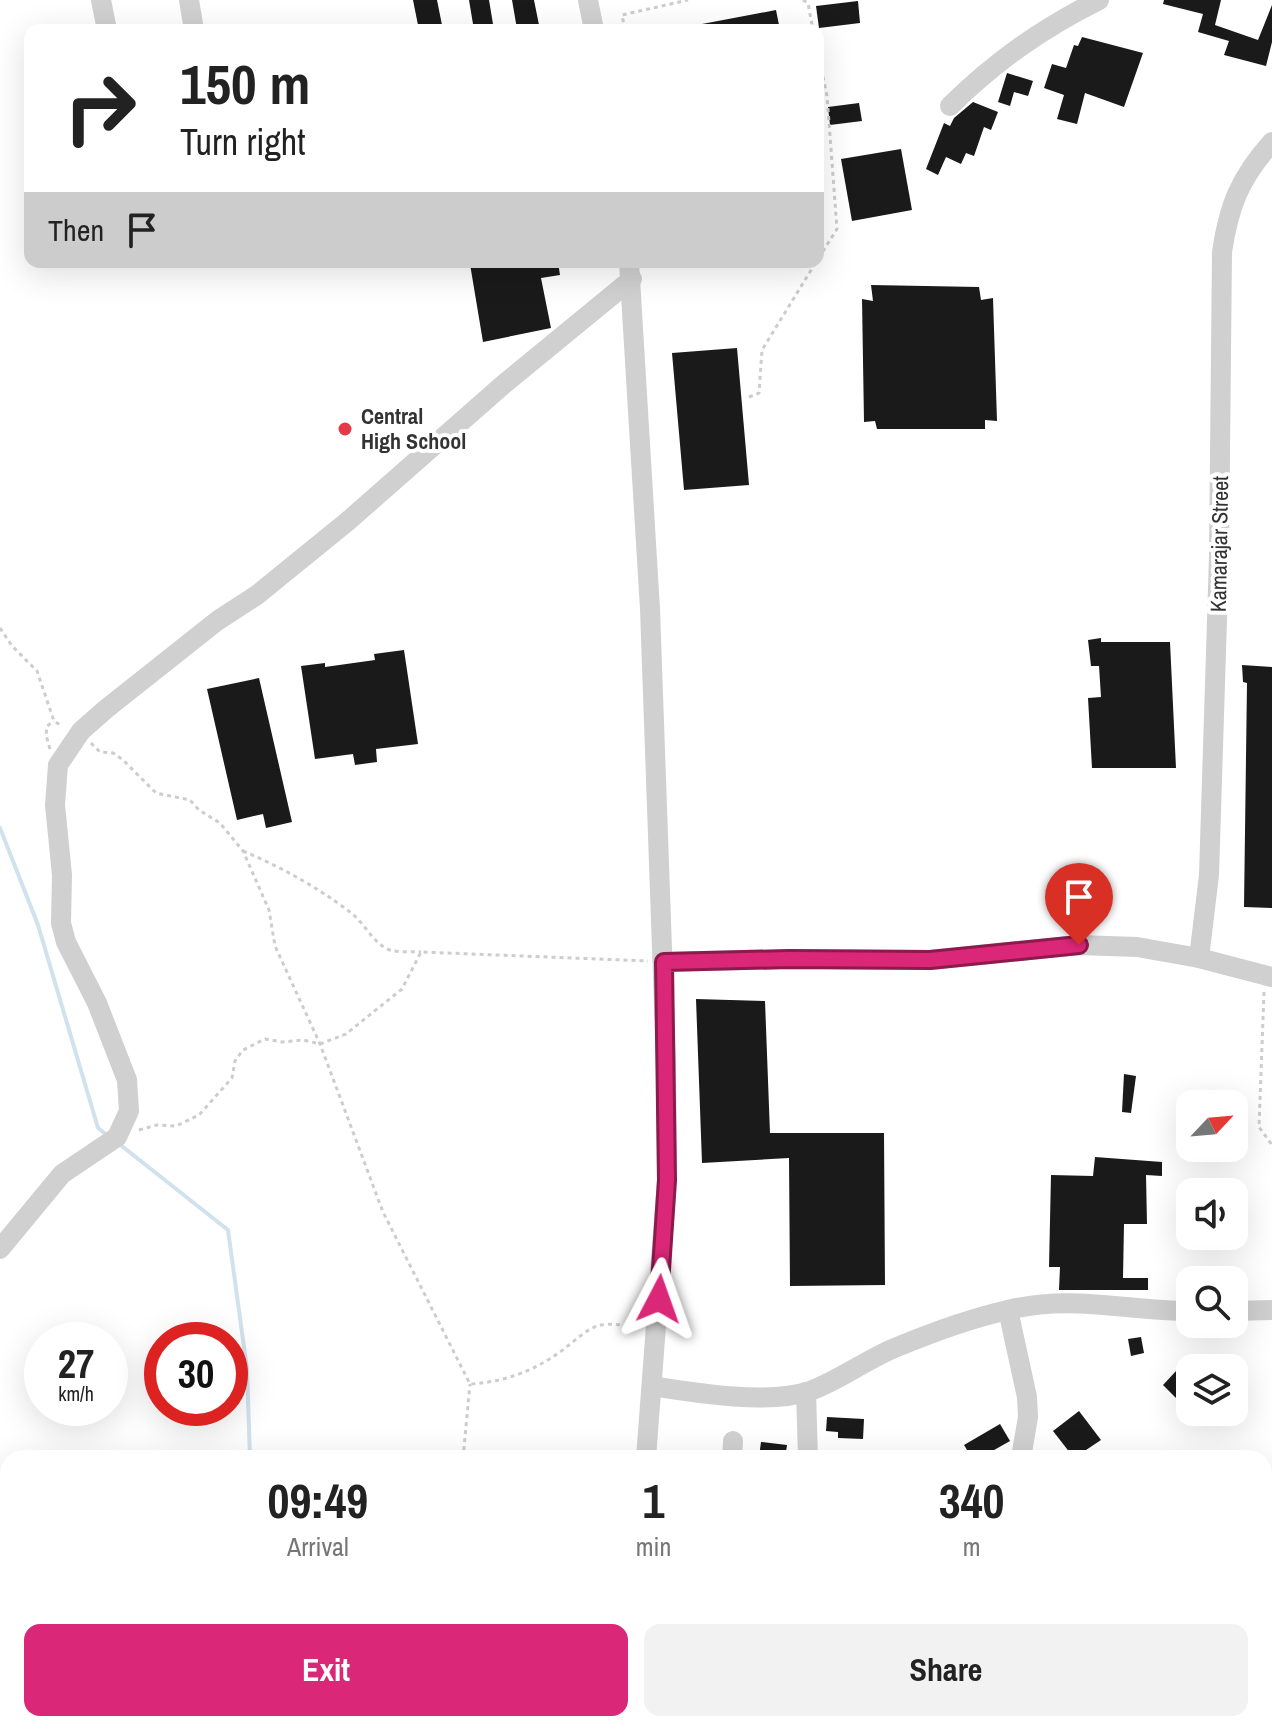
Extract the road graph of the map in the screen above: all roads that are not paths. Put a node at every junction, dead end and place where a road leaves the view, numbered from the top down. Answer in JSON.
{"nodes":[{"id":1,"x":101,"y":0,"type":"edge"},
{"id":2,"x":189,"y":0,"type":"edge"},
{"id":3,"x":588,"y":0,"type":"edge"},
{"id":4,"x":1099,"y":0,"type":"edge"},
{"id":5,"x":106,"y":24,"type":"edge"},
{"id":6,"x":193,"y":24,"type":"edge"},
{"id":7,"x":593,"y":24,"type":"edge"},
{"id":8,"x":950,"y":106,"type":"dead end"},
{"id":9,"x":1272,"y":142,"type":"edge"},
{"id":10,"x":630,"y":270,"type":"edge"},
{"id":11,"x":1199,"y":958,"type":"junction"},
{"id":12,"x":664,"y":962,"type":"junction"},
{"id":13,"x":1268,"y":976,"type":"edge"},
{"id":14,"x":0,"y":1249,"type":"edge"},
{"id":15,"x":1008,"y":1310,"type":"junction"},
{"id":16,"x":1176,"y":1310,"type":"edge"},
{"id":17,"x":1272,"y":1310,"type":"edge"},
{"id":18,"x":1248,"y":1311,"type":"edge"},
{"id":19,"x":652,"y":1386,"type":"junction"},
{"id":20,"x":806,"y":1392,"type":"junction"},
{"id":21,"x":647,"y":1450,"type":"edge"},
{"id":22,"x":808,"y":1450,"type":"edge"},
{"id":23,"x":1022,"y":1450,"type":"edge"}],
"edges":[{"from":1,"to":5,"type":"street"},
{"from":2,"to":6,"type":"street"},
{"from":3,"to":7,"type":"street"},
{"from":4,"to":8,"type":"street"},
{"from":9,"to":11,"type":"street","name":"Kamarajar Street"},
{"from":10,"to":12,"type":"street"},
{"from":10,"to":14,"type":"street"},
{"from":11,"to":12,"type":"street"},
{"from":11,"to":13,"type":"street"},
{"from":12,"to":19,"type":"street"},
{"from":15,"to":16,"type":"street"},
{"from":15,"to":20,"type":"street"},
{"from":15,"to":23,"type":"street"},
{"from":17,"to":18,"type":"street"},
{"from":19,"to":20,"type":"street"},
{"from":19,"to":21,"type":"street"},
{"from":20,"to":22,"type":"street"}]}
